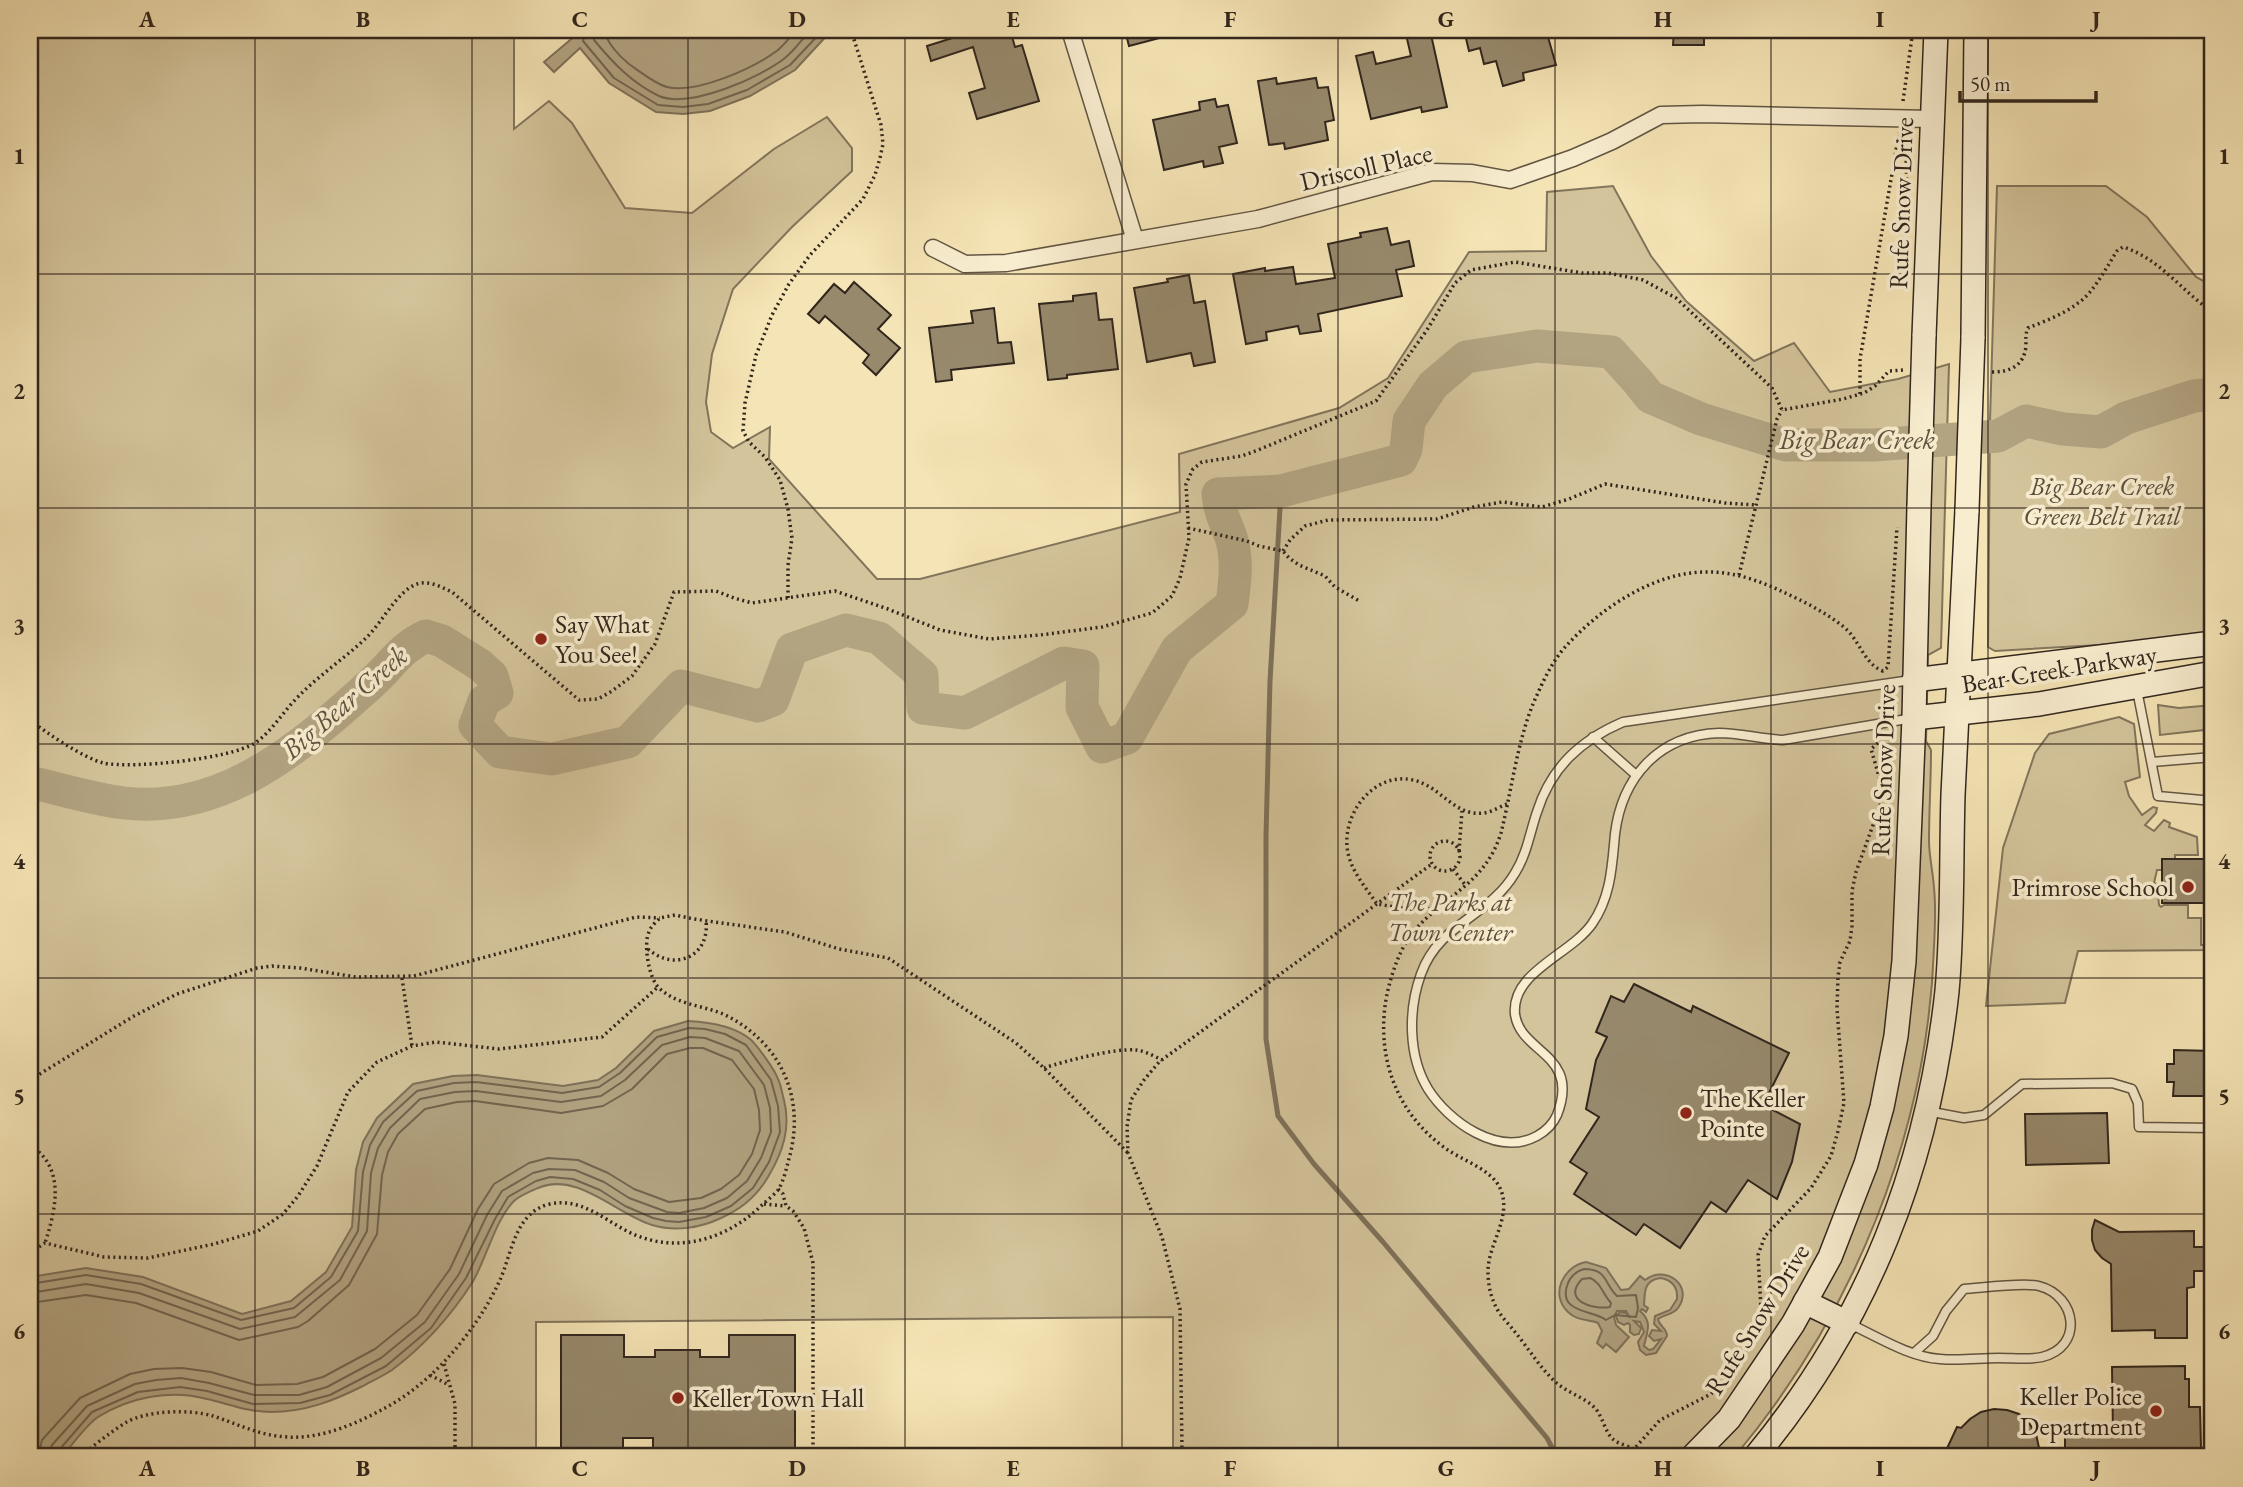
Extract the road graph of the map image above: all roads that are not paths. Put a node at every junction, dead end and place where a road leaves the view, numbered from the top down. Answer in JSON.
{"nodes":[{"id":1,"x":1070,"y":30,"type":"edge"},
{"id":2,"x":1936,"y":30,"type":"edge"},
{"id":3,"x":1976,"y":30,"type":"edge"},
{"id":4,"x":1932,"y":119,"type":"junction"},
{"id":5,"x":1135,"y":240,"type":"junction"},
{"id":6,"x":933,"y":248,"type":"dead end"},
{"id":7,"x":2213,"y":643,"type":"edge"},
{"id":8,"x":2213,"y":673,"type":"edge"},
{"id":9,"x":1959,"y":675,"type":"junction"},
{"id":10,"x":1914,"y":680,"type":"junction"},
{"id":11,"x":2137,"y":687,"type":"junction"},
{"id":12,"x":1958,"y":713,"type":"junction"},
{"id":13,"x":1914,"y":718,"type":"junction"},
{"id":14,"x":1592,"y":737,"type":"junction"},
{"id":15,"x":2213,"y":757,"type":"edge"},
{"id":16,"x":2152,"y":762,"type":"junction"},
{"id":17,"x":1636,"y":775,"type":"junction"},
{"id":18,"x":2213,"y":801,"type":"edge"},
{"id":19,"x":1927,"y":1111,"type":"junction"},
{"id":20,"x":2213,"y":1128,"type":"edge"},
{"id":21,"x":1805,"y":1302,"type":"junction"},
{"id":22,"x":1847,"y":1323,"type":"junction"},
{"id":23,"x":1914,"y":1353,"type":"junction"},
{"id":24,"x":1692,"y":1457,"type":"edge"},
{"id":25,"x":1755,"y":1457,"type":"edge"}],
"edges":[{"from":1,"to":5,"type":"street"},
{"from":2,"to":4,"type":"main road","name":"Rufe Snow Drive"},
{"from":3,"to":9,"type":"main road","bridge":true},
{"from":4,"to":5,"type":"street","name":"Driscoll Place"},
{"from":4,"to":10,"type":"main road","name":"Rufe Snow Drive","bridge":true},
{"from":5,"to":6,"type":"street","name":"Driscoll Place"},
{"from":7,"to":9,"type":"main road","name":"Bear Creek Parkway"},
{"from":8,"to":11,"type":"main road","name":"Bear Creek Parkway"},
{"from":9,"to":10,"type":"main road","name":"Bear Creek Parkway"},
{"from":9,"to":12,"type":"main road"},
{"from":10,"to":13,"type":"main road","name":"Rufe Snow Drive"},
{"from":10,"to":14,"type":"lane"},
{"from":11,"to":12,"type":"main road","name":"Bear Creek Parkway"},
{"from":11,"to":16,"type":"lane"},
{"from":12,"to":13,"type":"main road","name":"Bear Creek Parkway"},
{"from":12,"to":19,"type":"main road"},
{"from":13,"to":17,"type":"lane"},
{"from":13,"to":21,"type":"main road","name":"Rufe Snow Drive"},
{"from":14,"to":17,"type":"lane"},
{"from":14,"to":17,"type":"lane"},
{"from":15,"to":16,"type":"lane"},
{"from":16,"to":18,"type":"lane"},
{"from":19,"to":20,"type":"lane"},
{"from":19,"to":22,"type":"main road"},
{"from":21,"to":22,"type":"main road"},
{"from":21,"to":24,"type":"main road","name":"Rufe Snow Drive"},
{"from":22,"to":23,"type":"lane"},
{"from":22,"to":25,"type":"main road"},
{"from":23,"to":23,"type":"lane"}]}
